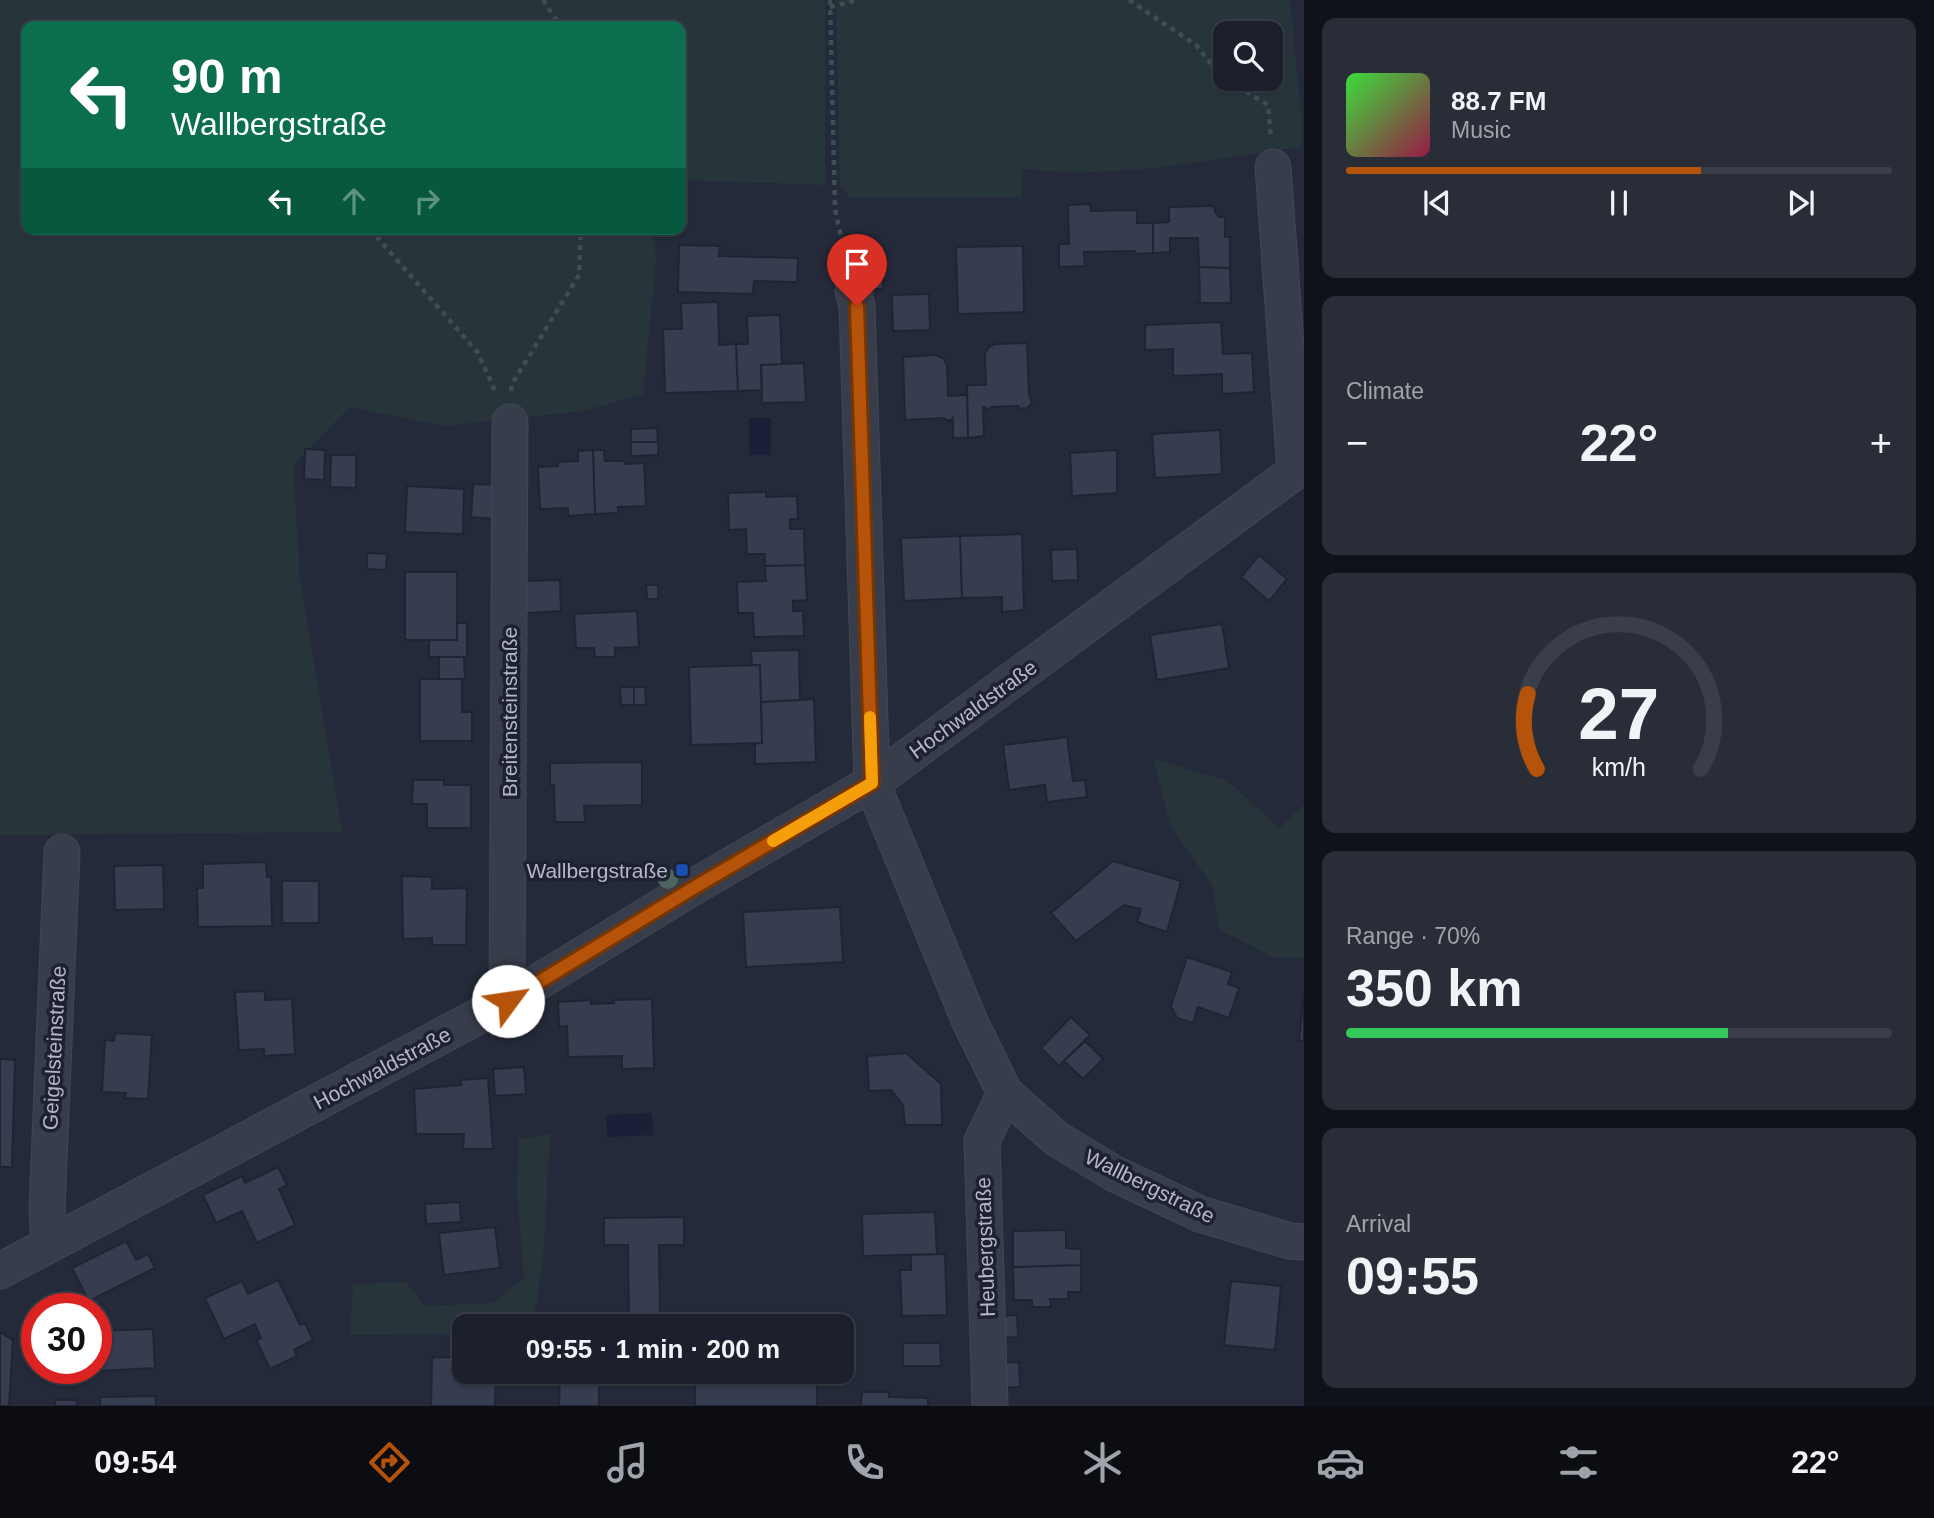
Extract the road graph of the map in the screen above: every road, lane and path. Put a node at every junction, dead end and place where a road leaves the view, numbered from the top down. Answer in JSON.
{"nodes":[{"id":1,"x":543,"y":0,"type":"edge"},
{"id":2,"x":830,"y":0,"type":"edge"},
{"id":3,"x":859,"y":0,"type":"edge"},
{"id":4,"x":1129,"y":0,"type":"edge"},
{"id":5,"x":830,"y":7,"type":"junction"},
{"id":6,"x":557,"y":21,"type":"edge"},
{"id":7,"x":1273,"y":167,"type":"joint"},
{"id":8,"x":375,"y":235,"type":"edge"},
{"id":9,"x":581,"y":235,"type":"edge"},
{"id":10,"x":853,"y":291,"type":"joint"},
{"id":11,"x":510,"y":422,"type":"junction"},
{"id":12,"x":1300,"y":468,"type":"edge"},
{"id":13,"x":872,"y":783,"type":"junction"},
{"id":14,"x":62,"y":852,"type":"dead end"},
{"id":15,"x":508,"y":1001,"type":"junction"},
{"id":16,"x":1005,"y":1093,"type":"junction"},
{"id":17,"x":1304,"y":1242,"type":"edge"},
{"id":18,"x":49,"y":1244,"type":"junction"},
{"id":19,"x":0,"y":1271,"type":"edge"},
{"id":20,"x":990,"y":1406,"type":"edge"}],
"edges":[{"from":1,"to":6,"type":"path"},
{"from":2,"to":5,"type":"path"},
{"from":3,"to":5,"type":"path"},
{"from":4,"to":7,"type":"path"},
{"from":5,"to":10,"type":"path"},
{"from":7,"to":12,"type":"street"},
{"from":8,"to":11,"type":"path"},
{"from":9,"to":11,"type":"path"},
{"from":10,"to":13,"type":"street","name":"Wallbergstraße"},
{"from":11,"to":15,"type":"street","name":"Breitensteinstraße"},
{"from":12,"to":13,"type":"street","name":"Hochwaldstraße"},
{"from":13,"to":15,"type":"street","name":"Hochwaldstraße"},
{"from":13,"to":16,"type":"street","name":"Wallbergstraße"},
{"from":14,"to":18,"type":"street","name":"Geigelsteinstraße"},
{"from":15,"to":18,"type":"street","name":"Hochwaldstraße"},
{"from":16,"to":17,"type":"street","name":"Wallbergstraße"},
{"from":16,"to":20,"type":"street","name":"Heubergstraße"},
{"from":18,"to":19,"type":"street","name":"Hochwaldstraße"}]}
